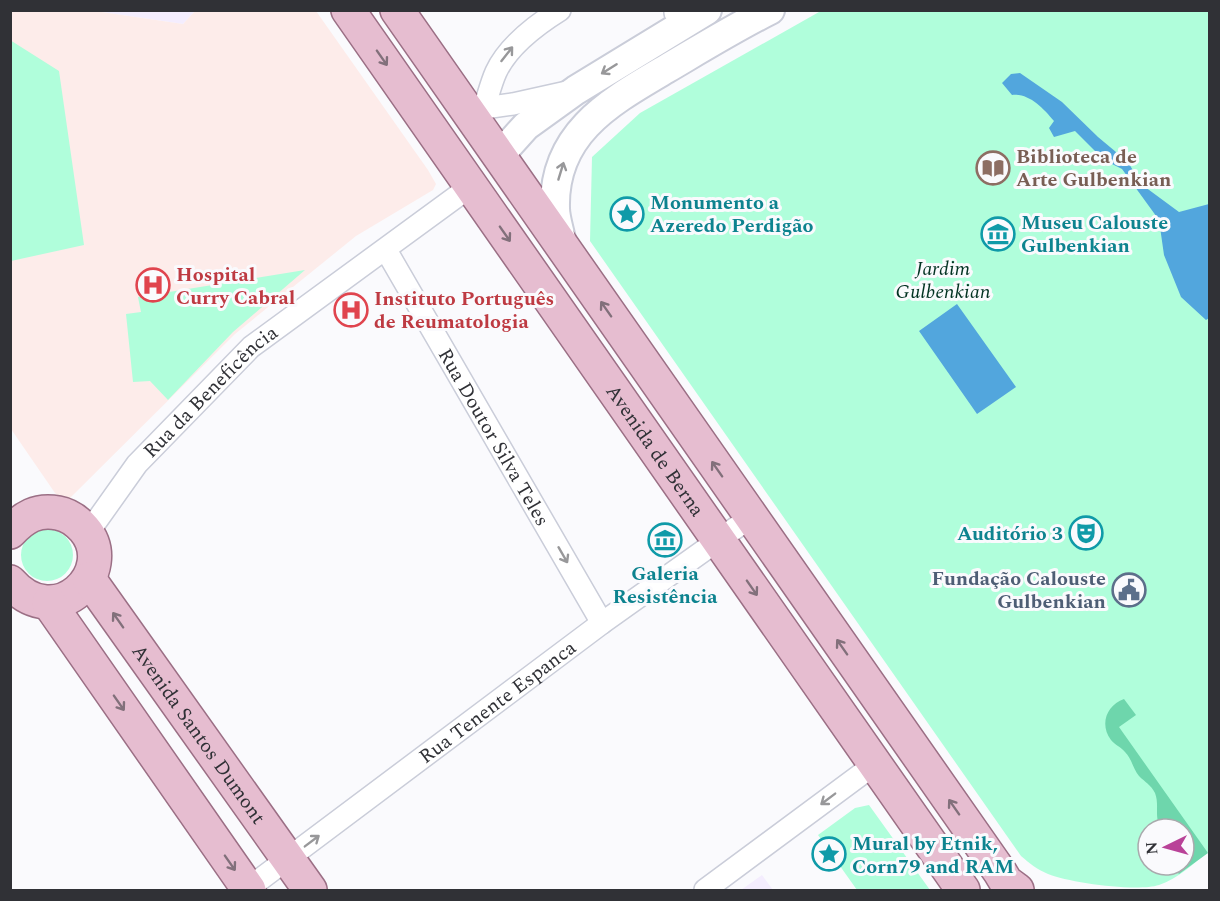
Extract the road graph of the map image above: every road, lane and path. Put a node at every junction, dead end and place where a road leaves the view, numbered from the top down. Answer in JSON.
{"nodes":[{"id":1,"x":348,"y":10,"type":"edge"},
{"id":2,"x":397,"y":10,"type":"edge"},
{"id":3,"x":560,"y":10,"type":"edge"},
{"id":4,"x":707,"y":10,"type":"edge"},
{"id":5,"x":722,"y":10,"type":"edge"},
{"id":6,"x":770,"y":10,"type":"edge"},
{"id":7,"x":675,"y":11,"type":"edge"},
{"id":8,"x":659,"y":39,"type":"junction"},
{"id":9,"x":699,"y":49,"type":"junction"},
{"id":10,"x":576,"y":90,"type":"junction"},
{"id":11,"x":478,"y":112,"type":"junction"},
{"id":12,"x":499,"y":156,"type":"junction"},
{"id":13,"x":471,"y":186,"type":"junction"},
{"id":14,"x":564,"y":249,"type":"junction"},
{"id":15,"x":386,"y":250,"type":"junction"},
{"id":16,"x":751,"y":517,"type":"junction"},
{"id":17,"x":13,"y":525,"type":"edge"},
{"id":18,"x":88,"y":534,"type":"junction"},
{"id":19,"x":718,"y":540,"type":"junction"},
{"id":20,"x":88,"y":579,"type":"junction"},
{"id":21,"x":10,"y":582,"type":"edge"},
{"id":22,"x":49,"y":603,"type":"junction"},
{"id":23,"x":603,"y":623,"type":"junction"},
{"id":24,"x":875,"y":764,"type":"junction"},
{"id":25,"x":288,"y":860,"type":"junction"},
{"id":26,"x":1009,"y":885,"type":"edge"},
{"id":27,"x":248,"y":890,"type":"edge"},
{"id":28,"x":310,"y":891,"type":"edge"},
{"id":29,"x":705,"y":891,"type":"edge"},
{"id":30,"x":963,"y":891,"type":"edge"}],
"edges":[{"from":1,"to":13,"type":"main road","name":"Avenida de Berna","one_way":true},
{"from":2,"to":11,"type":"main road","name":"Avenida de Berna"},
{"from":11,"to":3,"type":"street","one_way":true},
{"from":4,"to":8,"type":"main road"},
{"from":5,"to":9,"type":"main road"},
{"from":6,"to":9,"type":"main road"},
{"from":7,"to":8,"type":"street"},
{"from":8,"to":10,"type":"main road","one_way":true},
{"from":14,"to":9,"type":"main road","one_way":true},
{"from":10,"to":11,"type":"street"},
{"from":10,"to":12,"type":"main road"},
{"from":11,"to":12,"type":"main road","name":"Avenida de Berna"},
{"from":12,"to":13,"type":"main road"},
{"from":12,"to":14,"type":"main road","name":"Avenida de Berna"},
{"from":13,"to":15,"type":"street","name":"Rua da Beneficência"},
{"from":13,"to":19,"type":"main road","name":"Avenida de Berna","one_way":true},
{"from":16,"to":14,"type":"main road","name":"Avenida de Berna","one_way":true},
{"from":15,"to":18,"type":"street","name":"Rua da Beneficência"},
{"from":15,"to":23,"type":"street","name":"Rua Doutor Silva Teles","one_way":true},
{"from":16,"to":19,"type":"street","name":"Rua Tenente Espanca"},
{"from":26,"to":16,"type":"main road","name":"Avenida de Berna","one_way":true},
{"from":17,"to":18,"type":"main road"},
{"from":18,"to":20,"type":"main road"},
{"from":19,"to":23,"type":"street","name":"Rua Tenente Espanca"},
{"from":19,"to":24,"type":"main road","name":"Avenida de Berna","one_way":true},
{"from":20,"to":22,"type":"main road"},
{"from":25,"to":20,"type":"main road","name":"Avenida Santos Dumont","one_way":true},
{"from":21,"to":22,"type":"main road"},
{"from":22,"to":27,"type":"main road","one_way":true},
{"from":25,"to":23,"type":"street","name":"Rua Tenente Espanca","one_way":true},
{"from":24,"to":29,"type":"street","one_way":true},
{"from":24,"to":30,"type":"main road","name":"Avenida de Berna"},
{"from":25,"to":27,"type":"street","name":"Rua Tenente Espanca"},
{"from":25,"to":28,"type":"main road","name":"Avenida Santos Dumont"}]}
